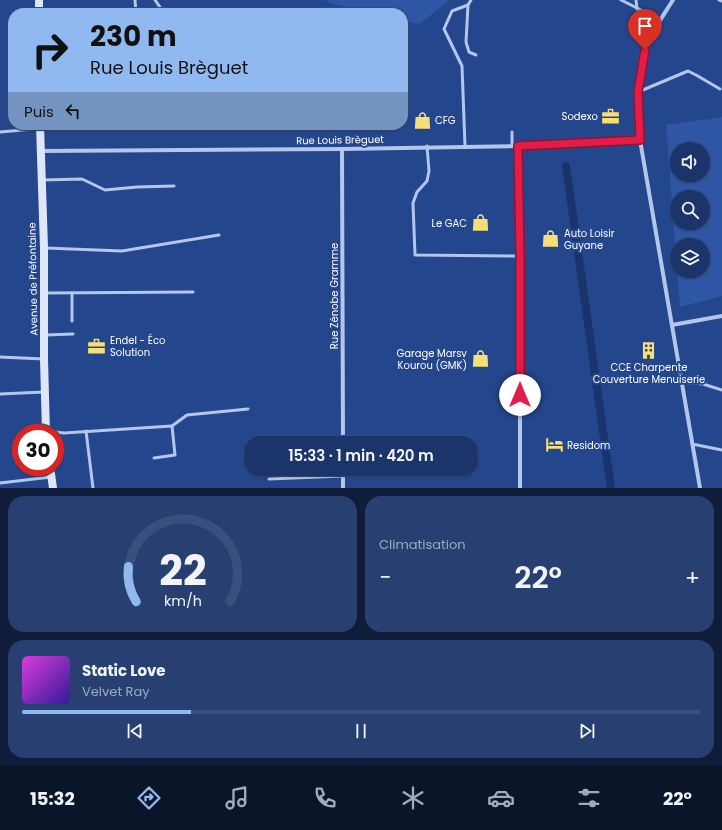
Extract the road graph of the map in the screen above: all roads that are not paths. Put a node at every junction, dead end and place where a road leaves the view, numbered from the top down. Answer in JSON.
{"nodes":[{"id":1,"x":471,"y":0,"type":"edge"},
{"id":2,"x":621,"y":0,"type":"edge"},
{"id":3,"x":636,"y":0,"type":"edge"},
{"id":4,"x":673,"y":0,"type":"edge"},
{"id":5,"x":468,"y":5,"type":"junction"},
{"id":6,"x":637,"y":8,"type":"junction"},
{"id":7,"x":657,"y":25,"type":"junction"},
{"id":8,"x":476,"y":55,"type":"dead end"},
{"id":9,"x":720,"y":89,"type":"dead end"},
{"id":10,"x":638,"y":92,"type":"junction"},
{"id":11,"x":16,"y":130,"type":"edge"},
{"id":12,"x":40,"y":130,"type":"edge"},
{"id":13,"x":0,"y":132,"type":"edge"},
{"id":14,"x":512,"y":132,"type":"dead end"},
{"id":15,"x":640,"y":140,"type":"junction"},
{"id":16,"x":512,"y":145,"type":"junction"},
{"id":17,"x":427,"y":146,"type":"junction"},
{"id":18,"x":465,"y":146,"type":"junction"},
{"id":19,"x":518,"y":146,"type":"junction"},
{"id":20,"x":342,"y":149,"type":"junction"},
{"id":21,"x":40,"y":151,"type":"junction"},
{"id":22,"x":41,"y":180,"type":"junction"},
{"id":23,"x":174,"y":186,"type":"dead end"},
{"id":24,"x":219,"y":235,"type":"dead end"},
{"id":25,"x":44,"y":248,"type":"junction"},
{"id":26,"x":520,"y":256,"type":"junction"},
{"id":27,"x":193,"y":292,"type":"dead end"},
{"id":28,"x":72,"y":293,"type":"junction"},
{"id":29,"x":44,"y":294,"type":"junction"},
{"id":30,"x":722,"y":316,"type":"edge"},
{"id":31,"x":72,"y":321,"type":"dead end"},
{"id":32,"x":672,"y":325,"type":"junction"},
{"id":33,"x":72,"y":334,"type":"dead end"},
{"id":34,"x":44,"y":335,"type":"junction"},
{"id":35,"x":0,"y":357,"type":"edge"},
{"id":36,"x":44,"y":358,"type":"junction"},
{"id":37,"x":682,"y":382,"type":"junction"},
{"id":38,"x":722,"y":390,"type":"edge"},
{"id":39,"x":44,"y":392,"type":"junction"},
{"id":40,"x":0,"y":394,"type":"edge"},
{"id":41,"x":248,"y":409,"type":"dead end"},
{"id":42,"x":46,"y":424,"type":"edge"},
{"id":43,"x":172,"y":426,"type":"junction"},
{"id":44,"x":86,"y":431,"type":"junction"},
{"id":45,"x":64,"y":433,"type":"edge"},
{"id":46,"x":343,"y":436,"type":"edge"},
{"id":47,"x":692,"y":444,"type":"junction"},
{"id":48,"x":722,"y":450,"type":"edge"},
{"id":49,"x":154,"y":458,"type":"dead end"},
{"id":50,"x":343,"y":476,"type":"joint"},
{"id":51,"x":51,"y":477,"type":"joint"},
{"id":52,"x":269,"y":479,"type":"dead end"},
{"id":53,"x":0,"y":483,"type":"edge"},
{"id":54,"x":53,"y":488,"type":"edge"},
{"id":55,"x":93,"y":488,"type":"edge"},
{"id":56,"x":343,"y":488,"type":"edge"},
{"id":57,"x":520,"y":488,"type":"edge"},
{"id":58,"x":700,"y":488,"type":"edge"}],
"edges":[{"from":1,"to":5,"type":"lane"},
{"from":2,"to":6,"type":"lane"},
{"from":3,"to":6,"type":"lane"},
{"from":4,"to":7,"type":"street"},
{"from":5,"to":8,"type":"lane"},
{"from":5,"to":18,"type":"lane"},
{"from":6,"to":7,"type":"lane"},
{"from":7,"to":10,"type":"street"},
{"from":9,"to":10,"type":"lane"},
{"from":10,"to":15,"type":"street"},
{"from":11,"to":13,"type":"lane"},
{"from":12,"to":21,"type":"main road","name":"Avenue de Préfontaine"},
{"from":14,"to":16,"type":"lane"},
{"from":15,"to":19,"type":"street","name":"Rue Louis Brèguet"},
{"from":15,"to":32,"type":"street"},
{"from":16,"to":18,"type":"street","name":"Rue Louis Brèguet"},
{"from":16,"to":19,"type":"street","name":"Rue Louis Brèguet"},
{"from":17,"to":18,"type":"street","name":"Rue Louis Brèguet"},
{"from":17,"to":20,"type":"street","name":"Rue Louis Brèguet"},
{"from":17,"to":26,"type":"lane"},
{"from":19,"to":26,"type":"street"},
{"from":20,"to":21,"type":"street","name":"Rue Louis Brèguet"},
{"from":20,"to":46,"type":"street","name":"Rue Zénobe Gramme"},
{"from":21,"to":22,"type":"main road","name":"Avenue de Préfontaine"},
{"from":22,"to":23,"type":"lane"},
{"from":22,"to":25,"type":"main road","name":"Avenue de Préfontaine"},
{"from":24,"to":25,"type":"lane"},
{"from":25,"to":29,"type":"main road","name":"Avenue de Préfontaine"},
{"from":26,"to":57,"type":"street"},
{"from":27,"to":28,"type":"lane"},
{"from":28,"to":29,"type":"lane"},
{"from":28,"to":31,"type":"lane"},
{"from":29,"to":34,"type":"main road","name":"Avenue de Préfontaine"},
{"from":30,"to":32,"type":"street"},
{"from":32,"to":37,"type":"street"},
{"from":33,"to":34,"type":"lane"},
{"from":34,"to":36,"type":"main road","name":"Avenue de Préfontaine"},
{"from":35,"to":36,"type":"lane"},
{"from":36,"to":39,"type":"main road","name":"Avenue de Préfontaine"},
{"from":37,"to":38,"type":"lane"},
{"from":37,"to":47,"type":"street"},
{"from":39,"to":40,"type":"lane"},
{"from":39,"to":42,"type":"main road","name":"Avenue de Préfontaine"},
{"from":41,"to":43,"type":"lane"},
{"from":43,"to":44,"type":"lane"},
{"from":43,"to":49,"type":"lane"},
{"from":44,"to":45,"type":"lane"},
{"from":44,"to":55,"type":"lane"},
{"from":47,"to":48,"type":"lane"},
{"from":47,"to":58,"type":"street"},
{"from":50,"to":52,"type":"lane"},
{"from":50,"to":56,"type":"street"},
{"from":51,"to":53,"type":"lane"},
{"from":51,"to":54,"type":"main road"}]}
